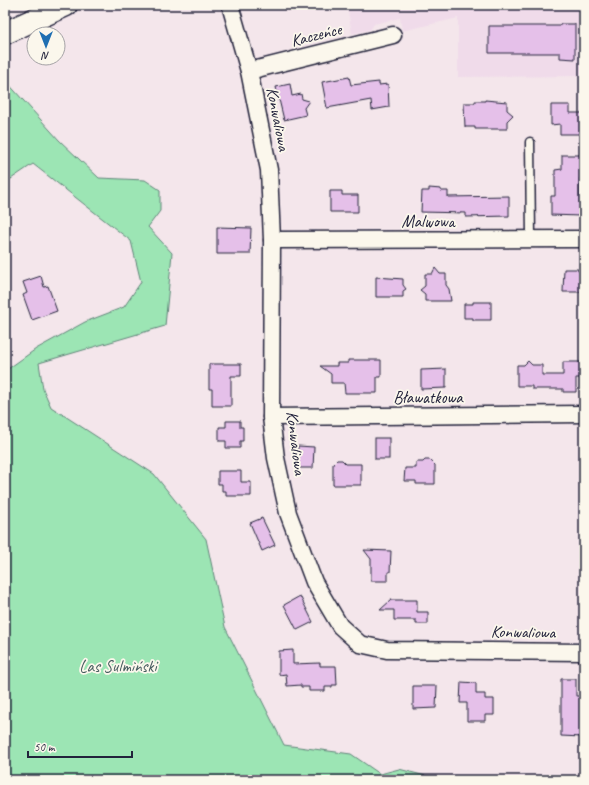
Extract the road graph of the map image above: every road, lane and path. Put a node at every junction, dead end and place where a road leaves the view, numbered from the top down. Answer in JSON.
{"nodes":[{"id":1,"x":66,"y":5,"type":"edge"},
{"id":2,"x":230,"y":5,"type":"edge"},
{"id":3,"x":5,"y":33,"type":"edge"},
{"id":4,"x":393,"y":35,"type":"dead end"},
{"id":5,"x":249,"y":71,"type":"junction"},
{"id":6,"x":530,"y":142,"type":"dead end"},
{"id":7,"x":531,"y":239,"type":"junction"},
{"id":8,"x":584,"y":239,"type":"edge"},
{"id":9,"x":272,"y":240,"type":"junction"},
{"id":10,"x":584,"y":414,"type":"edge"},
{"id":11,"x":271,"y":417,"type":"junction"},
{"id":12,"x":584,"y":652,"type":"edge"}],
"edges":[{"from":1,"to":3,"type":"main road"},
{"from":2,"to":5,"type":"street","name":"Konwaliowa"},
{"from":4,"to":5,"type":"street","name":"Kaczeńce"},
{"from":5,"to":9,"type":"street","name":"Konwaliowa"},
{"from":6,"to":7,"type":"lane"},
{"from":7,"to":8,"type":"street","name":"Malwowa"},
{"from":7,"to":9,"type":"street","name":"Malwowa"},
{"from":9,"to":11,"type":"street","name":"Konwaliowa"},
{"from":10,"to":11,"type":"street","name":"Bławatkowa"},
{"from":11,"to":12,"type":"street","name":"Konwaliowa"}]}
